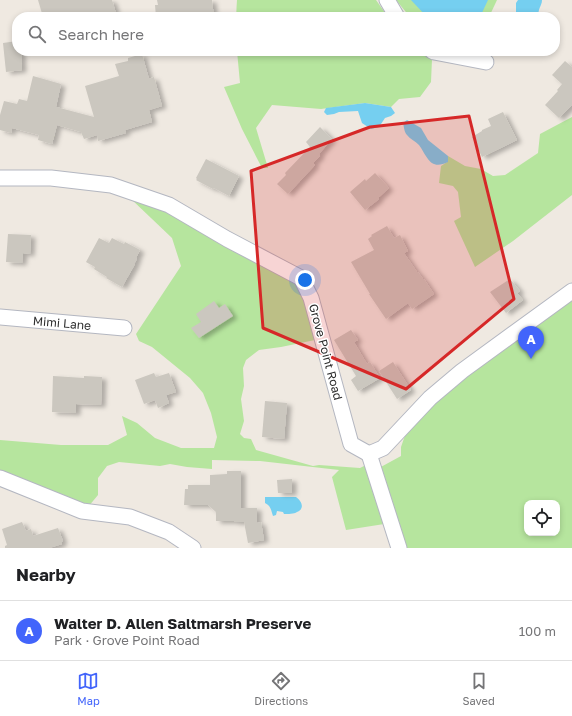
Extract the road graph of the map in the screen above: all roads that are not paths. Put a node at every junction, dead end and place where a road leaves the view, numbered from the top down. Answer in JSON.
{"nodes":[{"id":1,"x":387,"y":0,"type":"edge"},
{"id":2,"x":394,"y":12,"type":"edge"},
{"id":3,"x":455,"y":56,"type":"edge"},
{"id":4,"x":486,"y":62,"type":"dead end"},
{"id":5,"x":0,"y":178,"type":"edge"},
{"id":6,"x":572,"y":291,"type":"edge"},
{"id":7,"x":0,"y":317,"type":"edge"},
{"id":8,"x":124,"y":328,"type":"dead end"},
{"id":9,"x":369,"y":454,"type":"junction"},
{"id":10,"x":0,"y":478,"type":"edge"},
{"id":11,"x":193,"y":548,"type":"edge"},
{"id":12,"x":399,"y":548,"type":"edge"}],
"edges":[{"from":1,"to":2,"type":"street"},
{"from":3,"to":4,"type":"street"},
{"from":5,"to":9,"type":"street","name":"Grove Point Road"},
{"from":6,"to":9,"type":"street"},
{"from":7,"to":8,"type":"street","name":"Mimi Lane"},
{"from":9,"to":12,"type":"street"},
{"from":10,"to":11,"type":"street"}]}
